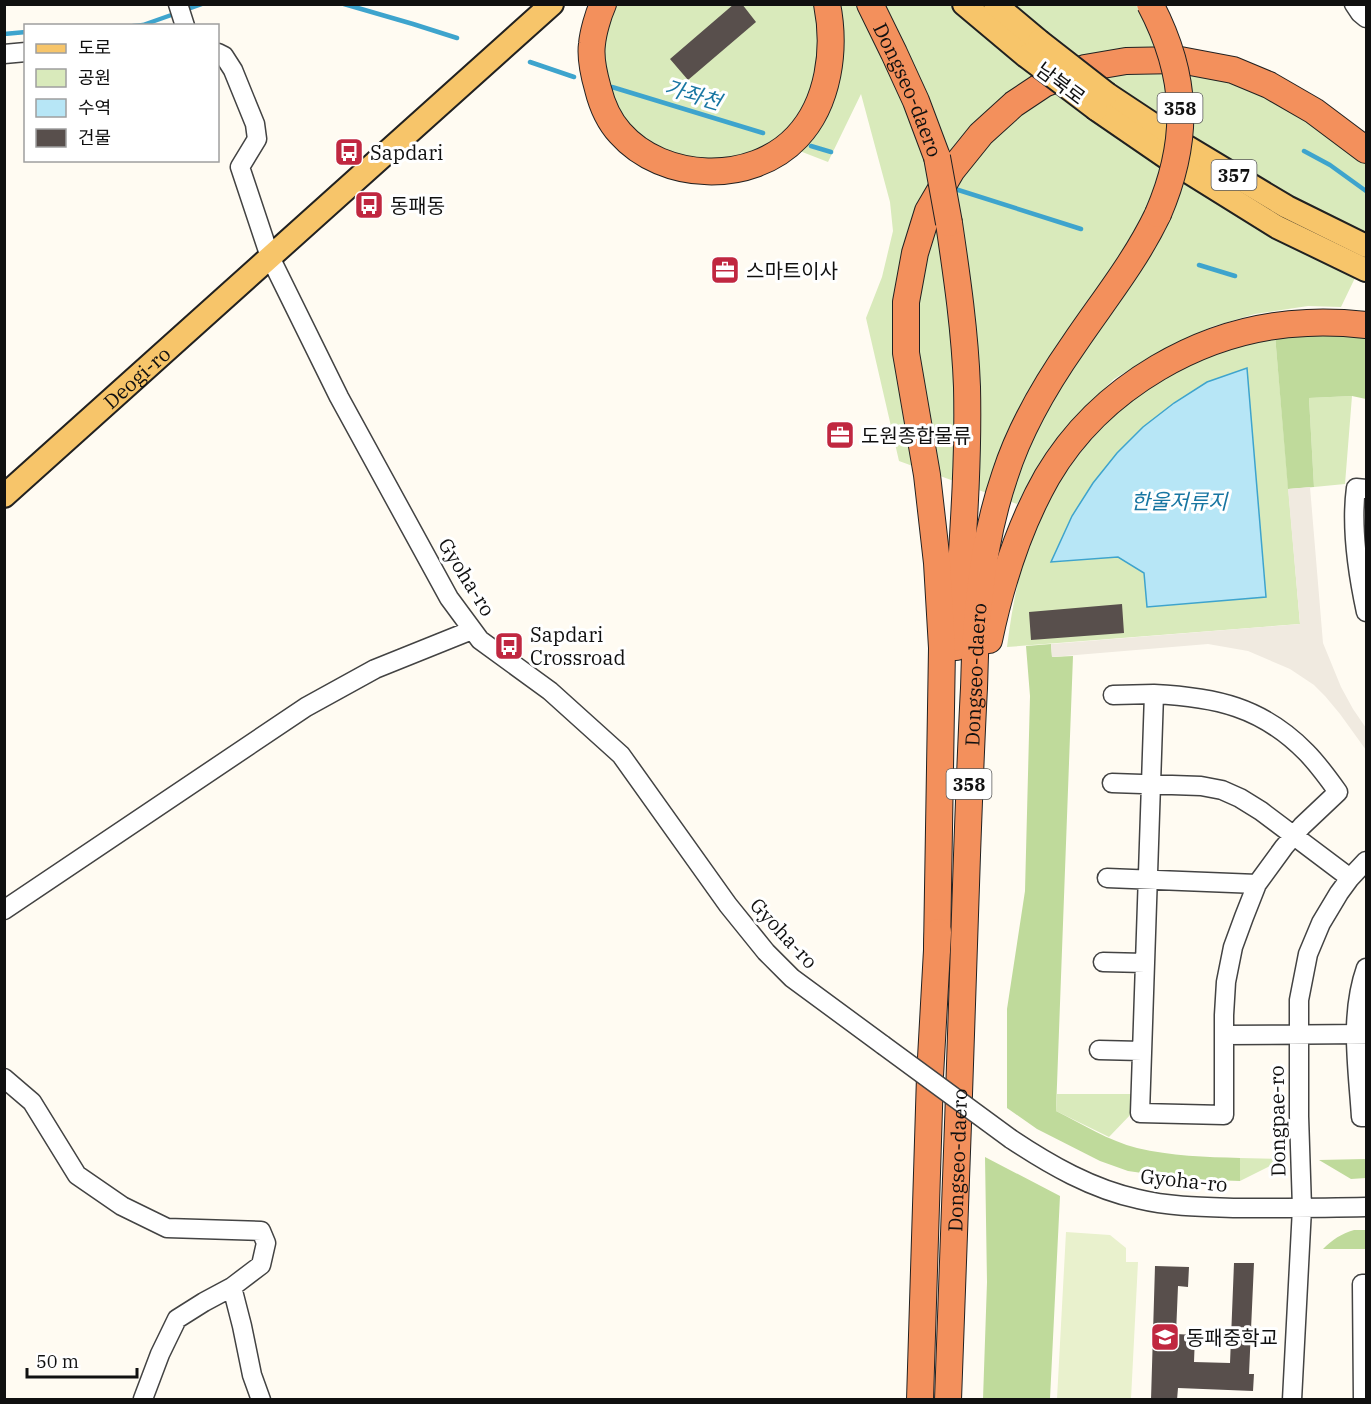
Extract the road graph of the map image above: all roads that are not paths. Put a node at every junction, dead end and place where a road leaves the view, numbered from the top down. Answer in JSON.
{"nodes":[{"id":1,"x":552,"y":4,"type":"edge"},
{"id":2,"x":603,"y":4,"type":"edge"},
{"id":3,"x":827,"y":4,"type":"edge"},
{"id":4,"x":870,"y":4,"type":"edge"},
{"id":5,"x":964,"y":4,"type":"edge"},
{"id":6,"x":995,"y":4,"type":"edge"},
{"id":7,"x":1150,"y":4,"type":"edge"},
{"id":8,"x":1354,"y":4,"type":"edge"},
{"id":9,"x":1366,"y":18,"type":"edge"},
{"id":10,"x":1032,"y":48,"type":"junction"},
{"id":11,"x":24,"y":52,"type":"edge"},
{"id":12,"x":4,"y":54,"type":"edge"},
{"id":13,"x":219,"y":54,"type":"edge"},
{"id":14,"x":1101,"y":101,"type":"junction"},
{"id":15,"x":1366,"y":150,"type":"edge"},
{"id":16,"x":1366,"y":246,"type":"edge"},
{"id":17,"x":270,"y":257,"type":"junction"},
{"id":18,"x":1366,"y":270,"type":"edge"},
{"id":19,"x":1366,"y":325,"type":"edge"},
{"id":20,"x":1366,"y":489,"type":"edge"},
{"id":21,"x":4,"y":496,"type":"edge"},
{"id":22,"x":1366,"y":612,"type":"edge"},
{"id":23,"x":472,"y":630,"type":"junction"},
{"id":24,"x":1154,"y":694,"type":"junction"},
{"id":25,"x":1113,"y":695,"type":"dead end"},
{"id":26,"x":1112,"y":783,"type":"dead end"},
{"id":27,"x":1151,"y":784,"type":"junction"},
{"id":28,"x":969,"y":792,"type":"junction"},
{"id":29,"x":1294,"y":836,"type":"junction"},
{"id":30,"x":1366,"y":861,"type":"edge"},
{"id":31,"x":1107,"y":878,"type":"dead end"},
{"id":32,"x":1350,"y":878,"type":"junction"},
{"id":33,"x":1148,"y":879,"type":"junction"},
{"id":34,"x":1257,"y":884,"type":"junction"},
{"id":35,"x":4,"y":910,"type":"edge"},
{"id":36,"x":937,"y":949,"type":"junction"},
{"id":37,"x":1103,"y":962,"type":"dead end"},
{"id":38,"x":1145,"y":963,"type":"junction"},
{"id":39,"x":1366,"y":968,"type":"edge"},
{"id":40,"x":1298,"y":1034,"type":"junction"},
{"id":41,"x":1361,"y":1034,"type":"edge"},
{"id":42,"x":1224,"y":1035,"type":"junction"},
{"id":43,"x":1099,"y":1050,"type":"dead end"},
{"id":44,"x":1142,"y":1051,"type":"junction"},
{"id":45,"x":4,"y":1078,"type":"edge"},
{"id":46,"x":1366,"y":1117,"type":"edge"},
{"id":47,"x":1366,"y":1207,"type":"edge"},
{"id":48,"x":1302,"y":1208,"type":"junction"},
{"id":49,"x":1366,"y":1284,"type":"edge"},
{"id":50,"x":232,"y":1287,"type":"junction"},
{"id":51,"x":143,"y":1399,"type":"edge"},
{"id":52,"x":261,"y":1400,"type":"edge"},
{"id":53,"x":920,"y":1400,"type":"edge"},
{"id":54,"x":950,"y":1400,"type":"edge"},
{"id":55,"x":1292,"y":1400,"type":"edge"},
{"id":56,"x":1363,"y":1400,"type":"edge"}],
"edges":[{"from":1,"to":17,"type":"main road","name":"Deogi-ro"},
{"from":2,"to":3,"type":"highway"},
{"from":4,"to":36,"type":"highway","name":"Dongseo-daero","number":"358","bridge":true},
{"from":5,"to":10,"type":"main road","number":"357"},
{"from":6,"to":10,"type":"main road","number":"357"},
{"from":7,"to":28,"type":"highway","name":"Dongseo-daero","number":"358","bridge":true},
{"from":8,"to":9,"type":"street"},
{"from":10,"to":14,"type":"main road","name":"남북로","number":"357","bridge":true},
{"from":11,"to":12,"type":"street"},
{"from":13,"to":17,"type":"street","name":"Gyoha-ro"},
{"from":14,"to":16,"type":"main road","number":"357"},
{"from":14,"to":18,"type":"main road","number":"357"},
{"from":15,"to":36,"type":"highway"},
{"from":17,"to":21,"type":"main road","name":"Deogi-ro"},
{"from":17,"to":23,"type":"street","name":"Gyoha-ro"},
{"from":19,"to":28,"type":"highway"},
{"from":20,"to":22,"type":"street"},
{"from":23,"to":35,"type":"street"},
{"from":23,"to":48,"type":"street","name":"Gyoha-ro","bridge":true},
{"from":24,"to":25,"type":"street"},
{"from":24,"to":27,"type":"street"},
{"from":24,"to":29,"type":"street"},
{"from":26,"to":27,"type":"street"},
{"from":27,"to":29,"type":"street"},
{"from":27,"to":33,"type":"street"},
{"from":28,"to":54,"type":"highway","name":"Dongseo-daero","number":"358"},
{"from":29,"to":32,"type":"street"},
{"from":29,"to":34,"type":"street"},
{"from":30,"to":32,"type":"street","name":"Dongpae-ro"},
{"from":31,"to":33,"type":"street"},
{"from":32,"to":40,"type":"street","name":"Dongpae-ro"},
{"from":33,"to":34,"type":"street"},
{"from":33,"to":38,"type":"street"},
{"from":34,"to":42,"type":"street"},
{"from":36,"to":53,"type":"highway","name":"Dongseo-daero","number":"358"},
{"from":37,"to":38,"type":"street"},
{"from":38,"to":44,"type":"street"},
{"from":39,"to":41,"type":"street"},
{"from":40,"to":41,"type":"street"},
{"from":40,"to":42,"type":"street"},
{"from":40,"to":48,"type":"street","name":"Dongpae-ro"},
{"from":41,"to":46,"type":"street"},
{"from":42,"to":44,"type":"street"},
{"from":43,"to":44,"type":"street"},
{"from":45,"to":50,"type":"street"},
{"from":47,"to":48,"type":"street","name":"Gyoha-ro"},
{"from":48,"to":55,"type":"street","name":"Dongpae-ro"},
{"from":49,"to":56,"type":"street"},
{"from":50,"to":51,"type":"street"},
{"from":50,"to":52,"type":"street"}]}
